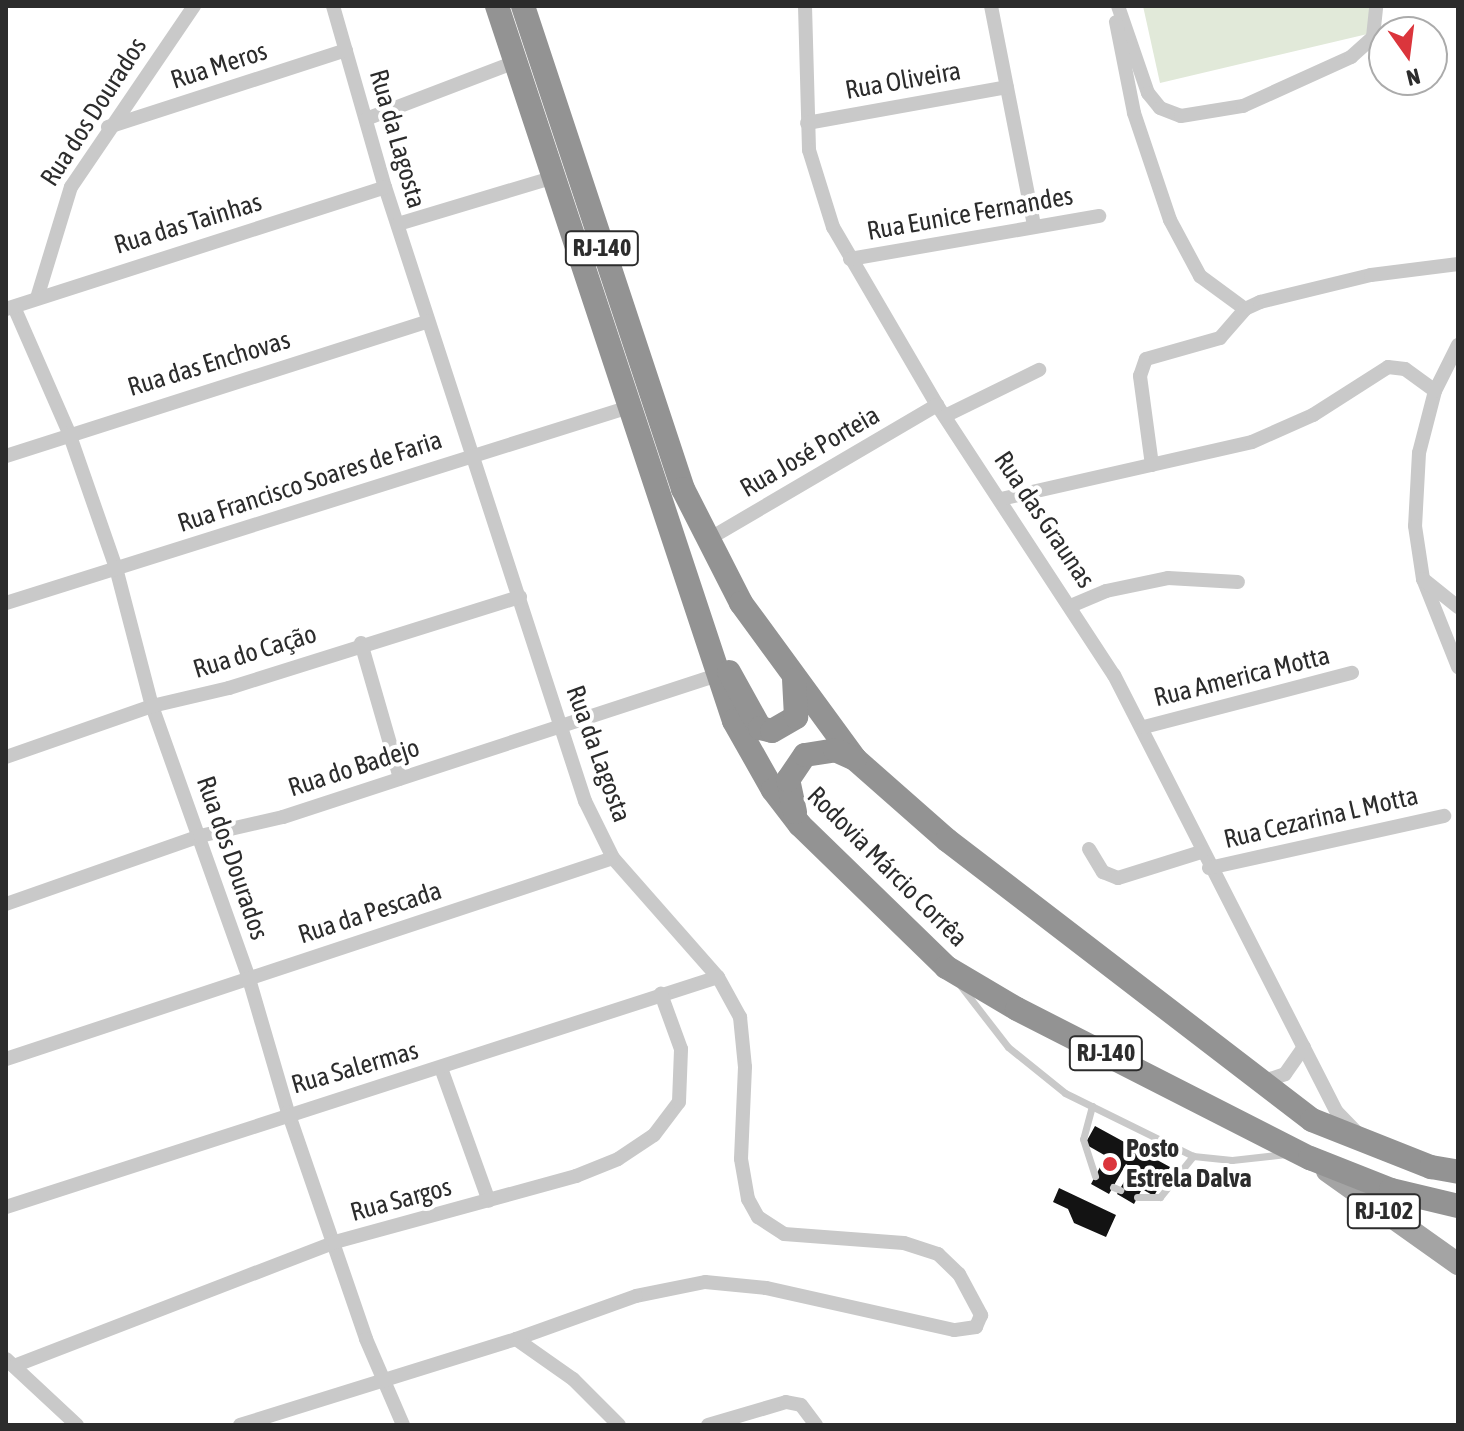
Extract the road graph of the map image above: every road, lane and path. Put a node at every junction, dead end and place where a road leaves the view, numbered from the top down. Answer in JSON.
{"nodes":[{"id":1,"x":194,"y":6,"type":"edge"},
{"id":2,"x":333,"y":6,"type":"edge"},
{"id":3,"x":497,"y":6,"type":"edge"},
{"id":4,"x":523,"y":6,"type":"edge"},
{"id":5,"x":805,"y":6,"type":"edge"},
{"id":6,"x":991,"y":6,"type":"edge"},
{"id":7,"x":1116,"y":6,"type":"edge"},
{"id":8,"x":1376,"y":6,"type":"edge"},
{"id":9,"x":346,"y":50,"type":"junction"},
{"id":10,"x":515,"y":62,"type":"junction"},
{"id":11,"x":1007,"y":87,"type":"junction"},
{"id":12,"x":366,"y":119,"type":"junction"},
{"id":13,"x":807,"y":123,"type":"junction"},
{"id":14,"x":108,"y":128,"type":"junction"},
{"id":15,"x":555,"y":177,"type":"junction"},
{"id":16,"x":385,"y":187,"type":"junction"},
{"id":17,"x":1099,"y":216,"type":"dead end"},
{"id":18,"x":398,"y":224,"type":"junction"},
{"id":19,"x":1034,"y":226,"type":"junction"},
{"id":20,"x":850,"y":259,"type":"junction"},
{"id":21,"x":1458,"y":264,"type":"edge"},
{"id":22,"x":37,"y":298,"type":"junction"},
{"id":23,"x":10,"y":308,"type":"edge"},
{"id":24,"x":1245,"y":309,"type":"junction"},
{"id":25,"x":428,"y":321,"type":"junction"},
{"id":26,"x":1458,"y":345,"type":"edge"},
{"id":27,"x":1039,"y":370,"type":"dead end"},
{"id":28,"x":1435,"y":391,"type":"junction"},
{"id":29,"x":629,"y":407,"type":"junction"},
{"id":30,"x":941,"y":411,"type":"junction"},
{"id":31,"x":69,"y":433,"type":"junction"},
{"id":32,"x":6,"y":456,"type":"edge"},
{"id":33,"x":474,"y":456,"type":"junction"},
{"id":34,"x":1152,"y":465,"type":"junction"},
{"id":35,"x":1001,"y":499,"type":"junction"},
{"id":36,"x":707,"y":540,"type":"junction"},
{"id":37,"x":116,"y":568,"type":"junction"},
{"id":38,"x":1423,"y":579,"type":"junction"},
{"id":39,"x":1238,"y":582,"type":"dead end"},
{"id":40,"x":520,"y":597,"type":"junction"},
{"id":41,"x":6,"y":603,"type":"edge"},
{"id":42,"x":1073,"y":605,"type":"junction"},
{"id":43,"x":1458,"y":607,"type":"edge"},
{"id":44,"x":361,"y":643,"type":"junction"},
{"id":45,"x":708,"y":650,"type":"junction"},
{"id":46,"x":1458,"y":667,"type":"edge"},
{"id":47,"x":1352,"y":673,"type":"dead end"},
{"id":48,"x":717,"y":675,"type":"junction"},
{"id":49,"x":794,"y":680,"type":"junction"},
{"id":50,"x":152,"y":706,"type":"junction"},
{"id":51,"x":561,"y":726,"type":"junction"},
{"id":52,"x":1144,"y":727,"type":"junction"},
{"id":53,"x":6,"y":757,"type":"edge"},
{"id":54,"x":855,"y":759,"type":"junction"},
{"id":55,"x":400,"y":778,"type":"junction"},
{"id":56,"x":1444,"y":816,"type":"dead end"},
{"id":57,"x":800,"y":825,"type":"junction"},
{"id":58,"x":200,"y":836,"type":"junction"},
{"id":59,"x":1089,"y":849,"type":"dead end"},
{"id":60,"x":1201,"y":852,"type":"junction"},
{"id":61,"x":613,"y":858,"type":"junction"},
{"id":62,"x":1209,"y":868,"type":"junction"},
{"id":63,"x":6,"y":904,"type":"edge"},
{"id":64,"x":946,"y":967,"type":"junction"},
{"id":65,"x":718,"y":977,"type":"junction"},
{"id":66,"x":249,"y":979,"type":"junction"},
{"id":67,"x":661,"y":994,"type":"junction"},
{"id":68,"x":1304,"y":1047,"type":"junction"},
{"id":69,"x":6,"y":1059,"type":"edge"},
{"id":70,"x":441,"y":1068,"type":"junction"},
{"id":71,"x":1261,"y":1082,"type":"junction"},
{"id":72,"x":1092,"y":1106,"type":"junction"},
{"id":73,"x":288,"y":1112,"type":"junction"},
{"id":74,"x":1369,"y":1145,"type":"junction"},
{"id":75,"x":1305,"y":1155,"type":"junction"},
{"id":76,"x":1193,"y":1156,"type":"junction"},
{"id":77,"x":1458,"y":1172,"type":"edge"},
{"id":78,"x":1095,"y":1176,"type":"dead end"},
{"id":79,"x":1137,"y":1197,"type":"dead end"},
{"id":80,"x":489,"y":1201,"type":"junction"},
{"id":81,"x":1458,"y":1206,"type":"edge"},
{"id":82,"x":6,"y":1207,"type":"edge"},
{"id":83,"x":335,"y":1242,"type":"junction"},
{"id":84,"x":1458,"y":1264,"type":"edge"},
{"id":85,"x":516,"y":1339,"type":"junction"},
{"id":86,"x":10,"y":1362,"type":"edge"},
{"id":87,"x":383,"y":1379,"type":"junction"},
{"id":88,"x":77,"y":1425,"type":"edge"},
{"id":89,"x":240,"y":1425,"type":"edge"},
{"id":90,"x":403,"y":1425,"type":"edge"},
{"id":91,"x":619,"y":1425,"type":"edge"},
{"id":92,"x":708,"y":1425,"type":"edge"},
{"id":93,"x":816,"y":1425,"type":"edge"}],
"edges":[{"from":1,"to":14,"type":"street","name":"Rua dos Dourados"},
{"from":2,"to":9,"type":"street","name":"Rua da Lagosta"},
{"from":3,"to":10,"type":"highway","name":"Rodovia Márcio Corrêa","number":"RJ-140"},
{"from":4,"to":36,"type":"highway","name":"Rodovia Márcio Corrêa","number":"RJ-140"},
{"from":5,"to":13,"type":"street","name":"Rua das Graunas"},
{"from":6,"to":11,"type":"street"},
{"from":7,"to":8,"type":"street"},
{"from":7,"to":24,"type":"street"},
{"from":9,"to":12,"type":"street","name":"Rua da Lagosta"},
{"from":9,"to":14,"type":"street","name":"Rua Meros"},
{"from":10,"to":12,"type":"street"},
{"from":10,"to":15,"type":"highway","name":"Rodovia Márcio Corrêa","number":"RJ-140"},
{"from":11,"to":13,"type":"street","name":"Rua Oliveira"},
{"from":11,"to":19,"type":"street"},
{"from":12,"to":16,"type":"street","name":"Rua da Lagosta"},
{"from":13,"to":20,"type":"street","name":"Rua das Graunas"},
{"from":14,"to":22,"type":"street","name":"Rua dos Dourados"},
{"from":15,"to":18,"type":"street"},
{"from":15,"to":29,"type":"highway","name":"Rodovia Márcio Corrêa","number":"RJ-140"},
{"from":16,"to":18,"type":"street","name":"Rua da Lagosta"},
{"from":16,"to":22,"type":"street","name":"Rua das Tainhas"},
{"from":17,"to":19,"type":"street","name":"Rua Eunice Fernandes"},
{"from":18,"to":25,"type":"street","name":"Rua da Lagosta"},
{"from":19,"to":20,"type":"street","name":"Rua Eunice Fernandes"},
{"from":20,"to":30,"type":"street","name":"Rua das Graunas"},
{"from":21,"to":24,"type":"street"},
{"from":22,"to":23,"type":"street","name":"Rua das Tainhas"},
{"from":23,"to":31,"type":"street","name":"Rua dos Dourados"},
{"from":24,"to":34,"type":"street"},
{"from":25,"to":31,"type":"street","name":"Rua das Enchovas"},
{"from":25,"to":33,"type":"street","name":"Rua da Lagosta"},
{"from":26,"to":28,"type":"street"},
{"from":27,"to":30,"type":"street","name":"Rua José Porteia"},
{"from":28,"to":34,"type":"street"},
{"from":28,"to":38,"type":"street"},
{"from":29,"to":33,"type":"street","name":"Rua Francisco Soares de Faria"},
{"from":29,"to":45,"type":"highway","name":"Rodovia Márcio Corrêa","number":"RJ-140"},
{"from":30,"to":35,"type":"street","name":"Rua das Graunas"},
{"from":30,"to":36,"type":"street","name":"Rua José Porteia"},
{"from":31,"to":32,"type":"street","name":"Rua das Enchovas"},
{"from":31,"to":37,"type":"street","name":"Rua dos Dourados"},
{"from":33,"to":37,"type":"street","name":"Rua Francisco Soares de Faria"},
{"from":33,"to":40,"type":"street","name":"Rua da Lagosta"},
{"from":34,"to":35,"type":"street"},
{"from":35,"to":42,"type":"street","name":"Rua das Graunas"},
{"from":36,"to":49,"type":"highway","name":"Rodovia Márcio Corrêa","number":"RJ-140"},
{"from":37,"to":41,"type":"street","name":"Rua Francisco Soares de Faria"},
{"from":37,"to":50,"type":"street","name":"Rua dos Dourados"},
{"from":38,"to":43,"type":"street"},
{"from":38,"to":46,"type":"street"},
{"from":39,"to":42,"type":"street"},
{"from":40,"to":44,"type":"street","name":"Rua do Cação"},
{"from":40,"to":51,"type":"street","name":"Rua da Lagosta"},
{"from":42,"to":52,"type":"street","name":"Rua das Graunas"},
{"from":44,"to":50,"type":"street","name":"Rua do Cação"},
{"from":44,"to":55,"type":"street"},
{"from":45,"to":48,"type":"highway","name":"Rodovia Márcio Corrêa","number":"RJ-140"},
{"from":45,"to":49,"type":"highway"},
{"from":47,"to":52,"type":"street","name":"Rua America Motta"},
{"from":48,"to":51,"type":"street","name":"Rua do Badejo"},
{"from":48,"to":57,"type":"highway","name":"Rodovia Márcio Corrêa","number":"RJ-140"},
{"from":49,"to":54,"type":"highway","name":"Rodovia Márcio Corrêa","number":"RJ-140"},
{"from":50,"to":53,"type":"street","name":"Rua do Cação"},
{"from":50,"to":58,"type":"street","name":"Rua dos Dourados"},
{"from":51,"to":55,"type":"street","name":"Rua do Badejo"},
{"from":51,"to":61,"type":"street","name":"Rua da Lagosta"},
{"from":52,"to":60,"type":"street","name":"Rua das Graunas"},
{"from":54,"to":57,"type":"highway"},
{"from":54,"to":71,"type":"highway","name":"Rodovia Márcio Corrêa","number":"RJ-140"},
{"from":55,"to":58,"type":"street","name":"Rua do Badejo"},
{"from":56,"to":62,"type":"street","name":"Rua Cezarina L Motta"},
{"from":57,"to":64,"type":"highway","name":"Rodovia Márcio Corrêa","number":"RJ-140"},
{"from":58,"to":63,"type":"street","name":"Rua do Badejo"},
{"from":58,"to":66,"type":"street","name":"Rua dos Dourados"},
{"from":59,"to":60,"type":"street"},
{"from":60,"to":62,"type":"street","name":"Rua das Graunas"},
{"from":61,"to":65,"type":"street","name":"Rua da Lagosta"},
{"from":61,"to":66,"type":"street","name":"Rua da Pescada"},
{"from":62,"to":68,"type":"street","name":"Rua das Graunas"},
{"from":64,"to":72,"type":"lane"},
{"from":64,"to":75,"type":"highway","name":"Rodovia Márcio Corrêa","number":"RJ-140"},
{"from":65,"to":67,"type":"street","name":"Rua Salermas"},
{"from":65,"to":85,"type":"street","name":"Rua da Lagosta"},
{"from":66,"to":69,"type":"street","name":"Rua da Pescada"},
{"from":66,"to":73,"type":"street","name":"Rua dos Dourados"},
{"from":67,"to":70,"type":"street","name":"Rua Salermas"},
{"from":67,"to":80,"type":"street","name":"Rua Sargos"},
{"from":68,"to":71,"type":"street"},
{"from":68,"to":74,"type":"street","name":"Rua das Graunas"},
{"from":70,"to":73,"type":"street","name":"Rua Salermas"},
{"from":70,"to":80,"type":"street"},
{"from":71,"to":74,"type":"highway","name":"Rodovia Márcio Corrêa","number":"RJ-140"},
{"from":72,"to":76,"type":"lane"},
{"from":72,"to":78,"type":"lane"},
{"from":73,"to":82,"type":"street","name":"Rua Salermas"},
{"from":73,"to":83,"type":"street","name":"Rua dos Dourados"},
{"from":74,"to":77,"type":"highway","name":"Rodovia Márcio Corrêa","number":"RJ-140"},
{"from":75,"to":76,"type":"lane"},
{"from":75,"to":81,"type":"highway","name":"Rodovia Márcio Corrêa","number":"RJ-140"},
{"from":75,"to":84,"type":"main road","number":"RJ-102"},
{"from":76,"to":79,"type":"lane"},
{"from":80,"to":83,"type":"street","name":"Rua Sargos"},
{"from":83,"to":86,"type":"street","name":"Rua Sargos"},
{"from":83,"to":87,"type":"street","name":"Rua dos Dourados"},
{"from":85,"to":87,"type":"street"},
{"from":85,"to":91,"type":"street"},
{"from":86,"to":88,"type":"street"},
{"from":87,"to":89,"type":"street"},
{"from":87,"to":90,"type":"street","name":"Rua dos Dourados"},
{"from":92,"to":93,"type":"street"}]}
